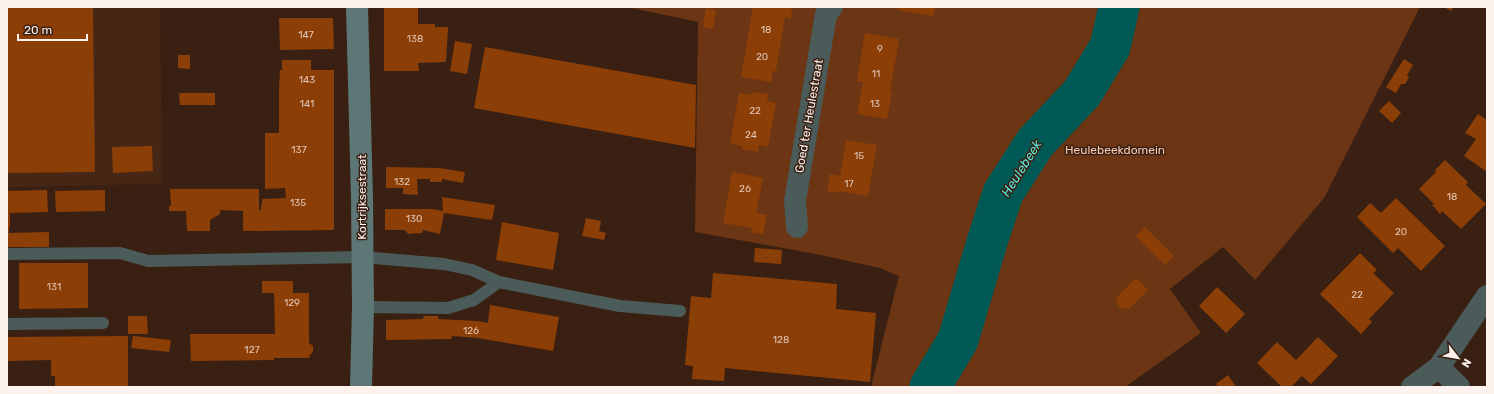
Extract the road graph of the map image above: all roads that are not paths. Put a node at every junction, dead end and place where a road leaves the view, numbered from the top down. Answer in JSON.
{"nodes":[{"id":1,"x":358,"y":7,"type":"edge"},
{"id":2,"x":832,"y":7,"type":"edge"},
{"id":3,"x":796,"y":227,"type":"dead end"},
{"id":4,"x":7,"y":254,"type":"edge"},
{"id":5,"x":362,"y":257,"type":"junction"},
{"id":6,"x":499,"y":282,"type":"junction"},
{"id":7,"x":1487,"y":296,"type":"edge"},
{"id":8,"x":363,"y":307,"type":"junction"},
{"id":9,"x":680,"y":311,"type":"dead end"},
{"id":10,"x":103,"y":323,"type":"dead end"},
{"id":11,"x":7,"y":324,"type":"edge"},
{"id":12,"x":1439,"y":367,"type":"junction"},
{"id":13,"x":361,"y":387,"type":"edge"},
{"id":14,"x":1412,"y":387,"type":"edge"},
{"id":15,"x":1460,"y":387,"type":"edge"}],
"edges":[{"from":1,"to":5,"type":"street","name":"Kortrijksestraat"},
{"from":2,"to":3,"type":"street","name":"Goed ter Heulestraat"},
{"from":4,"to":5,"type":"lane"},
{"from":5,"to":6,"type":"lane"},
{"from":5,"to":8,"type":"street","name":"Kortrijksestraat"},
{"from":6,"to":8,"type":"lane"},
{"from":6,"to":9,"type":"lane"},
{"from":7,"to":12,"type":"street"},
{"from":8,"to":13,"type":"street","name":"Kortrijksestraat"},
{"from":10,"to":11,"type":"lane"},
{"from":12,"to":14,"type":"street"},
{"from":12,"to":15,"type":"street"}]}
